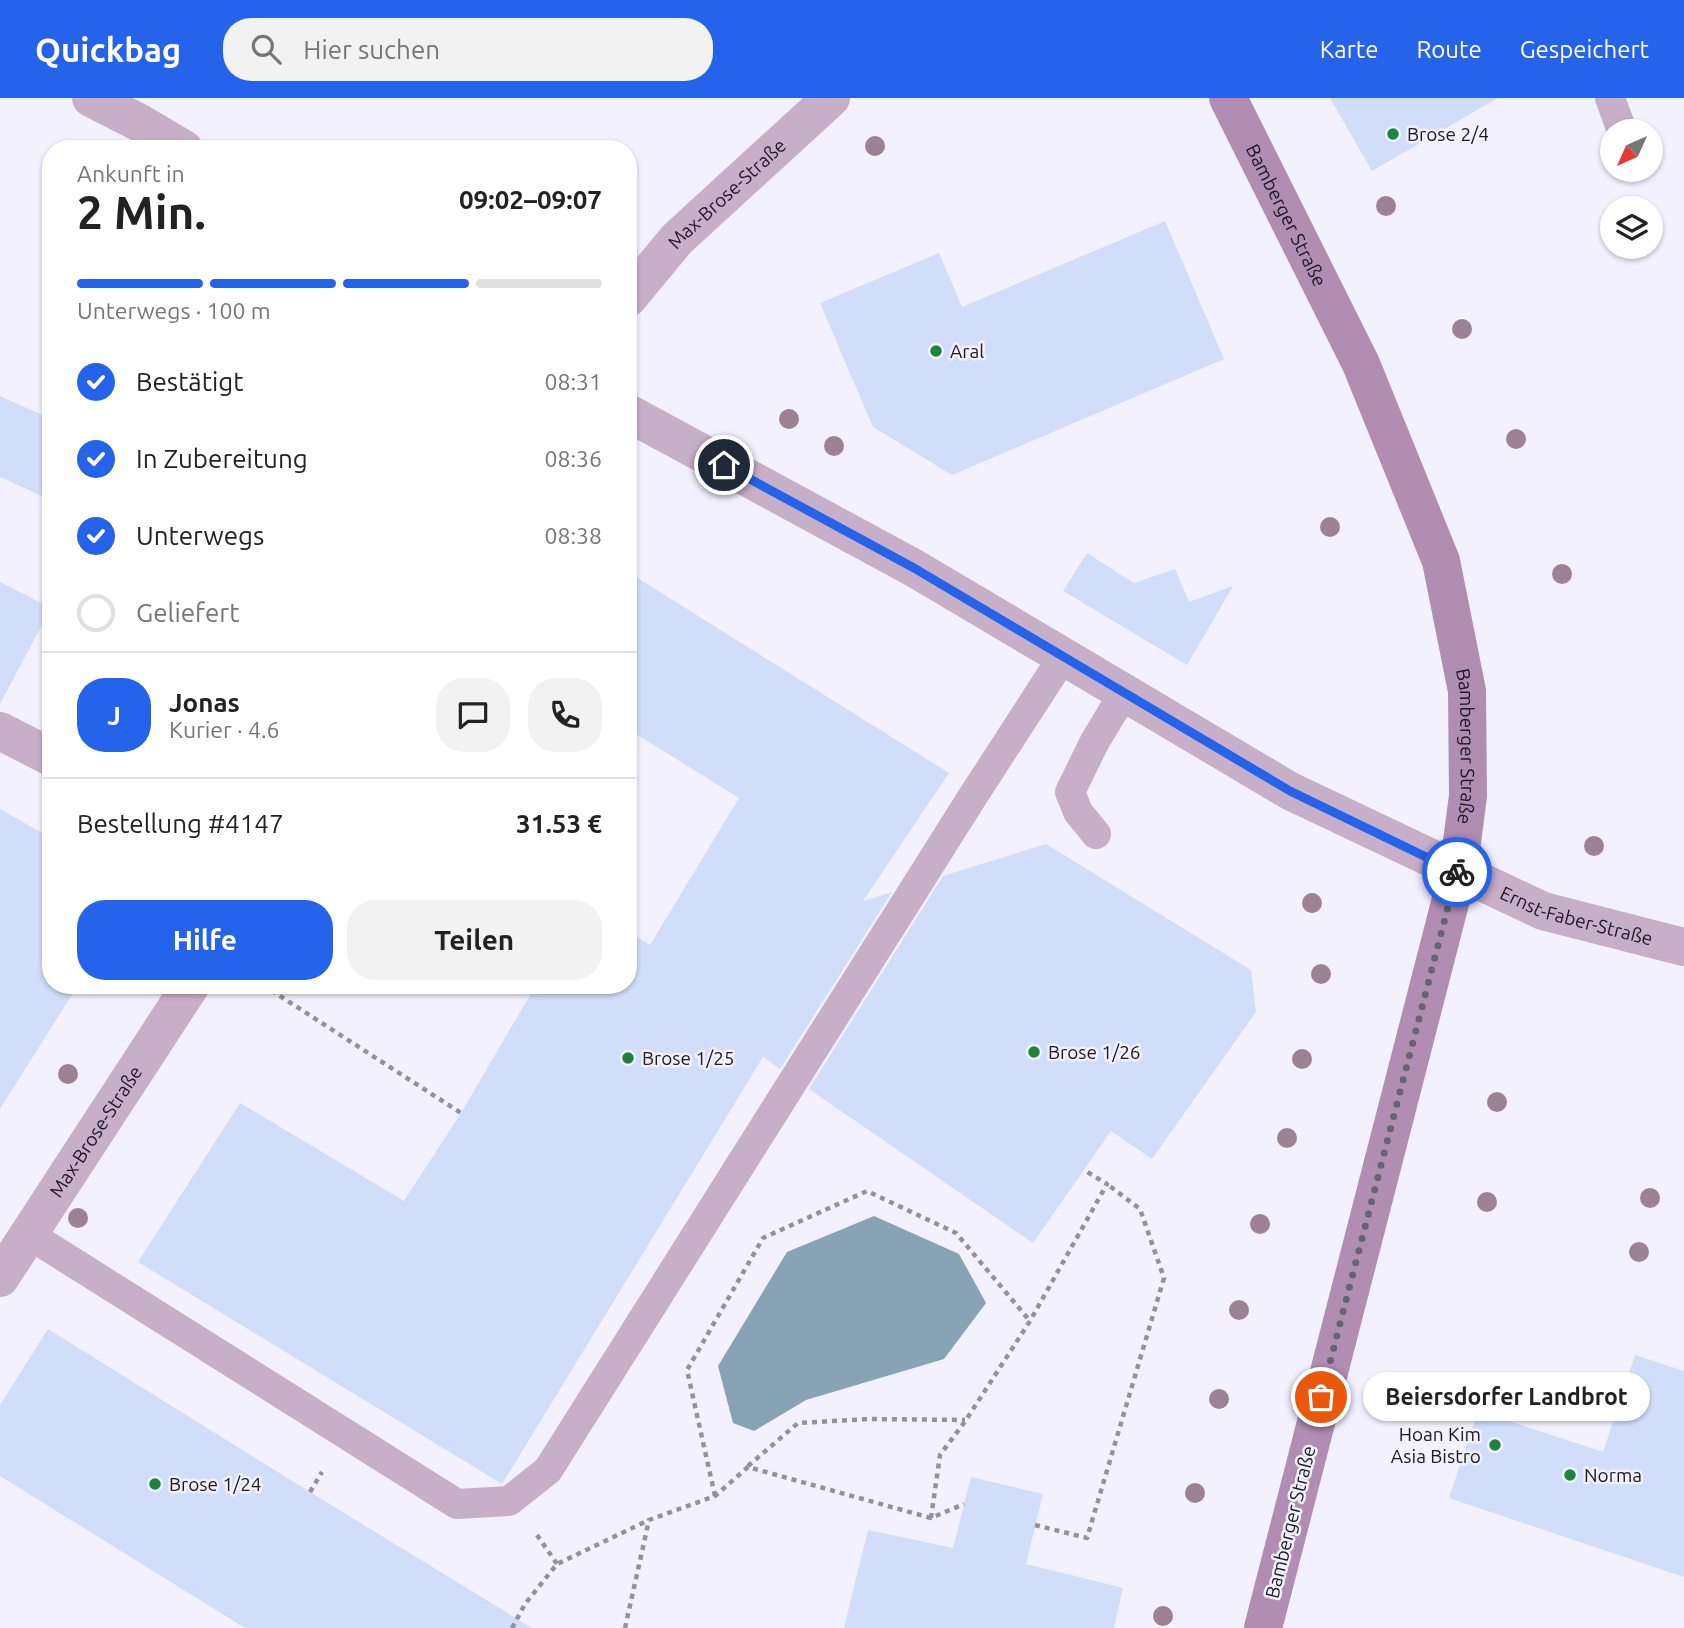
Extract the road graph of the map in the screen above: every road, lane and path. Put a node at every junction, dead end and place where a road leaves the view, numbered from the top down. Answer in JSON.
{"nodes":[{"id":1,"x":91,"y":98,"type":"edge"},
{"id":2,"x":831,"y":98,"type":"edge"},
{"id":3,"x":1228,"y":98,"type":"edge"},
{"id":4,"x":1610,"y":98,"type":"edge"},
{"id":5,"x":1618,"y":119,"type":"edge"},
{"id":6,"x":169,"y":140,"type":"edge"},
{"id":7,"x":637,"y":287,"type":"edge"},
{"id":8,"x":637,"y":418,"type":"edge"},
{"id":9,"x":1063,"y":657,"type":"junction"},
{"id":10,"x":1124,"y":693,"type":"junction"},
{"id":11,"x":0,"y":731,"type":"edge"},
{"id":12,"x":42,"y":752,"type":"edge"},
{"id":13,"x":1096,"y":834,"type":"dead end"},
{"id":14,"x":1458,"y":872,"type":"junction"},
{"id":15,"x":1684,"y":947,"type":"edge"},
{"id":16,"x":185,"y":994,"type":"edge"},
{"id":17,"x":277,"y":994,"type":"edge"},
{"id":18,"x":461,"y":1112,"type":"dead end"},
{"id":19,"x":1084,"y":1170,"type":"dead end"},
{"id":20,"x":1107,"y":1184,"type":"junction"},
{"id":21,"x":28,"y":1234,"type":"junction"},
{"id":22,"x":0,"y":1278,"type":"edge"},
{"id":23,"x":1030,"y":1321,"type":"junction"},
{"id":24,"x":966,"y":1420,"type":"junction"},
{"id":25,"x":748,"y":1467,"type":"junction"},
{"id":26,"x":325,"y":1468,"type":"dead end"},
{"id":27,"x":310,"y":1492,"type":"dead end"},
{"id":28,"x":715,"y":1496,"type":"junction"},
{"id":29,"x":964,"y":1504,"type":"dead end"},
{"id":30,"x":930,"y":1518,"type":"junction"},
{"id":31,"x":649,"y":1520,"type":"junction"},
{"id":32,"x":1035,"y":1525,"type":"dead end"},
{"id":33,"x":512,"y":1628,"type":"edge"},
{"id":34,"x":625,"y":1628,"type":"edge"},
{"id":35,"x":1263,"y":1628,"type":"edge"}],
"edges":[{"from":1,"to":6,"type":"street"},
{"from":2,"to":7,"type":"street","name":"Max-Brose-Straße"},
{"from":3,"to":14,"type":"street","name":"Bamberger Straße"},
{"from":4,"to":5,"type":"lane"},
{"from":8,"to":9,"type":"street","name":"Ernst-Faber-Straße"},
{"from":9,"to":10,"type":"street","name":"Ernst-Faber-Straße"},
{"from":9,"to":21,"type":"lane"},
{"from":10,"to":13,"type":"lane"},
{"from":10,"to":14,"type":"street","name":"Ernst-Faber-Straße"},
{"from":11,"to":12,"type":"street"},
{"from":14,"to":15,"type":"street","name":"Ernst-Faber-Straße"},
{"from":14,"to":35,"type":"street","name":"Bamberger Straße"},
{"from":16,"to":21,"type":"street","name":"Max-Brose-Straße"},
{"from":17,"to":18,"type":"path"},
{"from":19,"to":20,"type":"path"},
{"from":20,"to":23,"type":"path"},
{"from":20,"to":32,"type":"path"},
{"from":21,"to":22,"type":"street","name":"Max-Brose-Straße"},
{"from":23,"to":24,"type":"path"},
{"from":23,"to":28,"type":"path"},
{"from":24,"to":25,"type":"path"},
{"from":24,"to":30,"type":"path"},
{"from":25,"to":28,"type":"path"},
{"from":25,"to":30,"type":"path"},
{"from":26,"to":27,"type":"path"},
{"from":28,"to":31,"type":"path"},
{"from":29,"to":30,"type":"path"},
{"from":31,"to":33,"type":"path"},
{"from":31,"to":34,"type":"path"}]}
